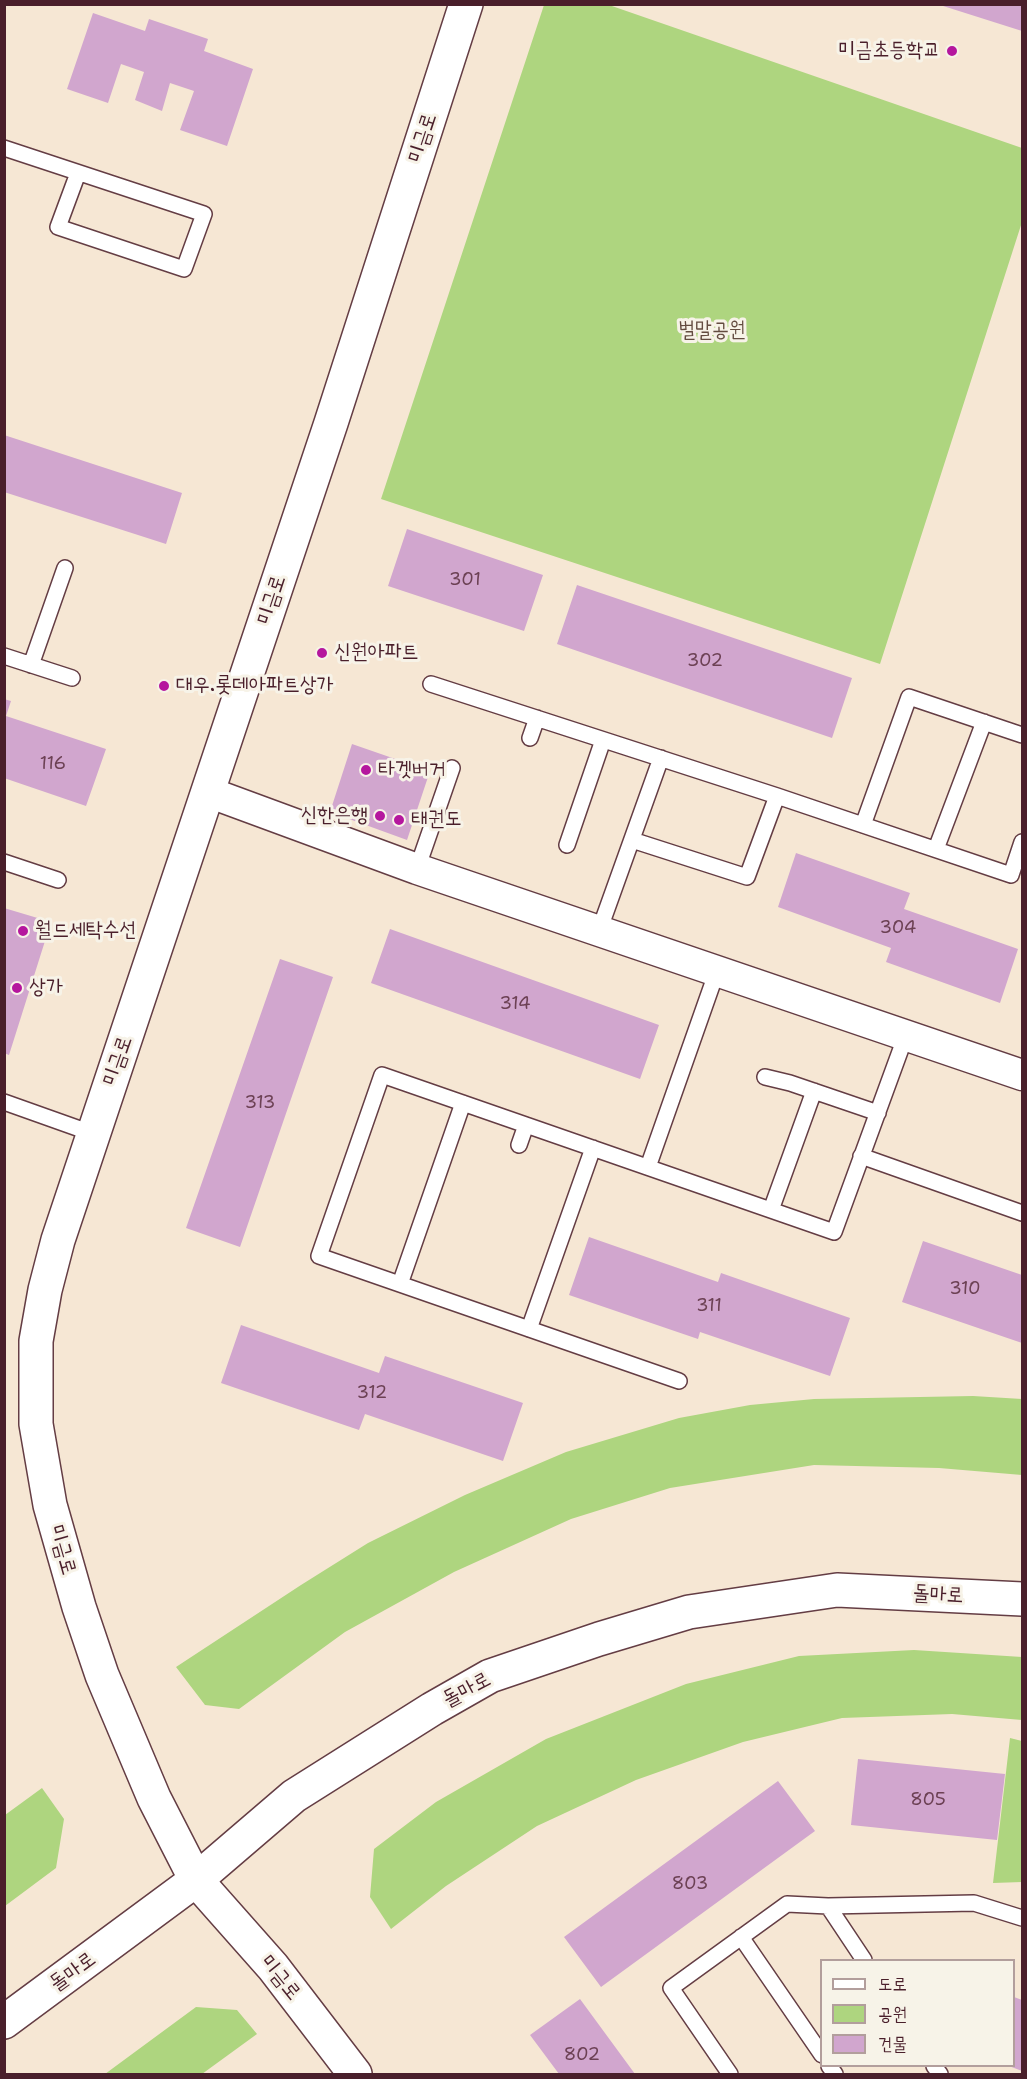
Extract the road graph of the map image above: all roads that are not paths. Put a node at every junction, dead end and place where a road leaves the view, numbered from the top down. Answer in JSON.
{"nodes":[{"id":1,"x":466,"y":4,"type":"edge"},
{"id":2,"x":4,"y":148,"type":"edge"},
{"id":3,"x":78,"y":173,"type":"junction"},
{"id":4,"x":65,"y":568,"type":"dead end"},
{"id":5,"x":4,"y":656,"type":"edge"},
{"id":6,"x":31,"y":665,"type":"junction"},
{"id":7,"x":72,"y":678,"type":"dead end"},
{"id":8,"x":432,"y":684,"type":"dead end"},
{"id":9,"x":537,"y":718,"type":"junction"},
{"id":10,"x":984,"y":722,"type":"junction"},
{"id":11,"x":1023,"y":735,"type":"edge"},
{"id":12,"x":530,"y":738,"type":"dead end"},
{"id":13,"x":603,"y":740,"type":"junction"},
{"id":14,"x":661,"y":758,"type":"junction"},
{"id":15,"x":452,"y":768,"type":"dead end"},
{"id":16,"x":208,"y":792,"type":"junction"},
{"id":17,"x":777,"y":796,"type":"junction"},
{"id":18,"x":863,"y":825,"type":"junction"},
{"id":19,"x":632,"y":840,"type":"junction"},
{"id":20,"x":1023,"y":842,"type":"edge"},
{"id":21,"x":567,"y":845,"type":"dead end"},
{"id":22,"x":936,"y":849,"type":"junction"},
{"id":23,"x":4,"y":862,"type":"edge"},
{"id":24,"x":417,"y":869,"type":"junction"},
{"id":25,"x":58,"y":880,"type":"dead end"},
{"id":26,"x":599,"y":931,"type":"junction"},
{"id":27,"x":717,"y":971,"type":"junction"},
{"id":28,"x":906,"y":1035,"type":"junction"},
{"id":29,"x":1023,"y":1075,"type":"edge"},
{"id":30,"x":765,"y":1077,"type":"dead end"},
{"id":31,"x":814,"y":1091,"type":"junction"},
{"id":32,"x":4,"y":1102,"type":"edge"},
{"id":33,"x":463,"y":1103,"type":"junction"},
{"id":34,"x":878,"y":1113,"type":"junction"},
{"id":35,"x":526,"y":1125,"type":"junction"},
{"id":36,"x":94,"y":1134,"type":"junction"},
{"id":37,"x":519,"y":1145,"type":"dead end"},
{"id":38,"x":592,"y":1148,"type":"junction"},
{"id":39,"x":861,"y":1156,"type":"junction"},
{"id":40,"x":648,"y":1167,"type":"junction"},
{"id":41,"x":771,"y":1210,"type":"junction"},
{"id":42,"x":1023,"y":1213,"type":"edge"},
{"id":43,"x":400,"y":1284,"type":"junction"},
{"id":44,"x":529,"y":1329,"type":"junction"},
{"id":45,"x":679,"y":1381,"type":"dead end"},
{"id":46,"x":1023,"y":1599,"type":"edge"},
{"id":47,"x":196,"y":1880,"type":"junction"},
{"id":48,"x":828,"y":1906,"type":"junction"},
{"id":49,"x":1023,"y":1918,"type":"edge"},
{"id":50,"x":741,"y":1937,"type":"junction"},
{"id":51,"x":863,"y":1959,"type":"edge"},
{"id":52,"x":4,"y":2022,"type":"edge"},
{"id":53,"x":820,"y":2052,"type":"edge"},
{"id":54,"x":355,"y":2074,"type":"edge"},
{"id":55,"x":730,"y":2074,"type":"edge"}],
"edges":[{"from":1,"to":16,"type":"main road","name":"미금로"},
{"from":2,"to":3,"type":"lane"},
{"from":3,"to":3,"type":"lane"},
{"from":4,"to":6,"type":"lane"},
{"from":5,"to":6,"type":"lane"},
{"from":6,"to":7,"type":"lane"},
{"from":8,"to":9,"type":"lane"},
{"from":9,"to":12,"type":"lane"},
{"from":9,"to":13,"type":"lane"},
{"from":10,"to":11,"type":"lane"},
{"from":10,"to":18,"type":"lane"},
{"from":10,"to":22,"type":"lane"},
{"from":13,"to":14,"type":"lane"},
{"from":13,"to":21,"type":"lane"},
{"from":14,"to":17,"type":"lane"},
{"from":14,"to":19,"type":"lane"},
{"from":15,"to":24,"type":"lane"},
{"from":16,"to":24,"type":"street"},
{"from":16,"to":36,"type":"main road","name":"미금로"},
{"from":17,"to":18,"type":"lane"},
{"from":17,"to":19,"type":"lane"},
{"from":18,"to":22,"type":"lane"},
{"from":19,"to":26,"type":"lane"},
{"from":20,"to":22,"type":"lane"},
{"from":23,"to":25,"type":"lane"},
{"from":24,"to":26,"type":"street"},
{"from":26,"to":27,"type":"street"},
{"from":27,"to":28,"type":"street"},
{"from":27,"to":40,"type":"lane"},
{"from":28,"to":29,"type":"street"},
{"from":28,"to":34,"type":"lane"},
{"from":30,"to":31,"type":"lane"},
{"from":31,"to":34,"type":"lane"},
{"from":31,"to":41,"type":"lane"},
{"from":32,"to":36,"type":"lane"},
{"from":33,"to":35,"type":"lane"},
{"from":33,"to":43,"type":"lane"},
{"from":33,"to":43,"type":"lane"},
{"from":34,"to":39,"type":"lane"},
{"from":35,"to":37,"type":"lane"},
{"from":35,"to":38,"type":"lane"},
{"from":36,"to":47,"type":"main road","name":"미금로"},
{"from":38,"to":40,"type":"lane"},
{"from":38,"to":44,"type":"lane"},
{"from":39,"to":41,"type":"lane"},
{"from":39,"to":42,"type":"lane"},
{"from":40,"to":41,"type":"lane"},
{"from":43,"to":44,"type":"lane"},
{"from":44,"to":45,"type":"lane"},
{"from":46,"to":47,"type":"main road","name":"돌마로"},
{"from":47,"to":52,"type":"main road","name":"돌마로"},
{"from":47,"to":54,"type":"main road","name":"미금로"},
{"from":48,"to":49,"type":"lane"},
{"from":48,"to":50,"type":"lane"},
{"from":48,"to":51,"type":"lane"},
{"from":50,"to":53,"type":"lane"},
{"from":50,"to":55,"type":"lane"}]}
